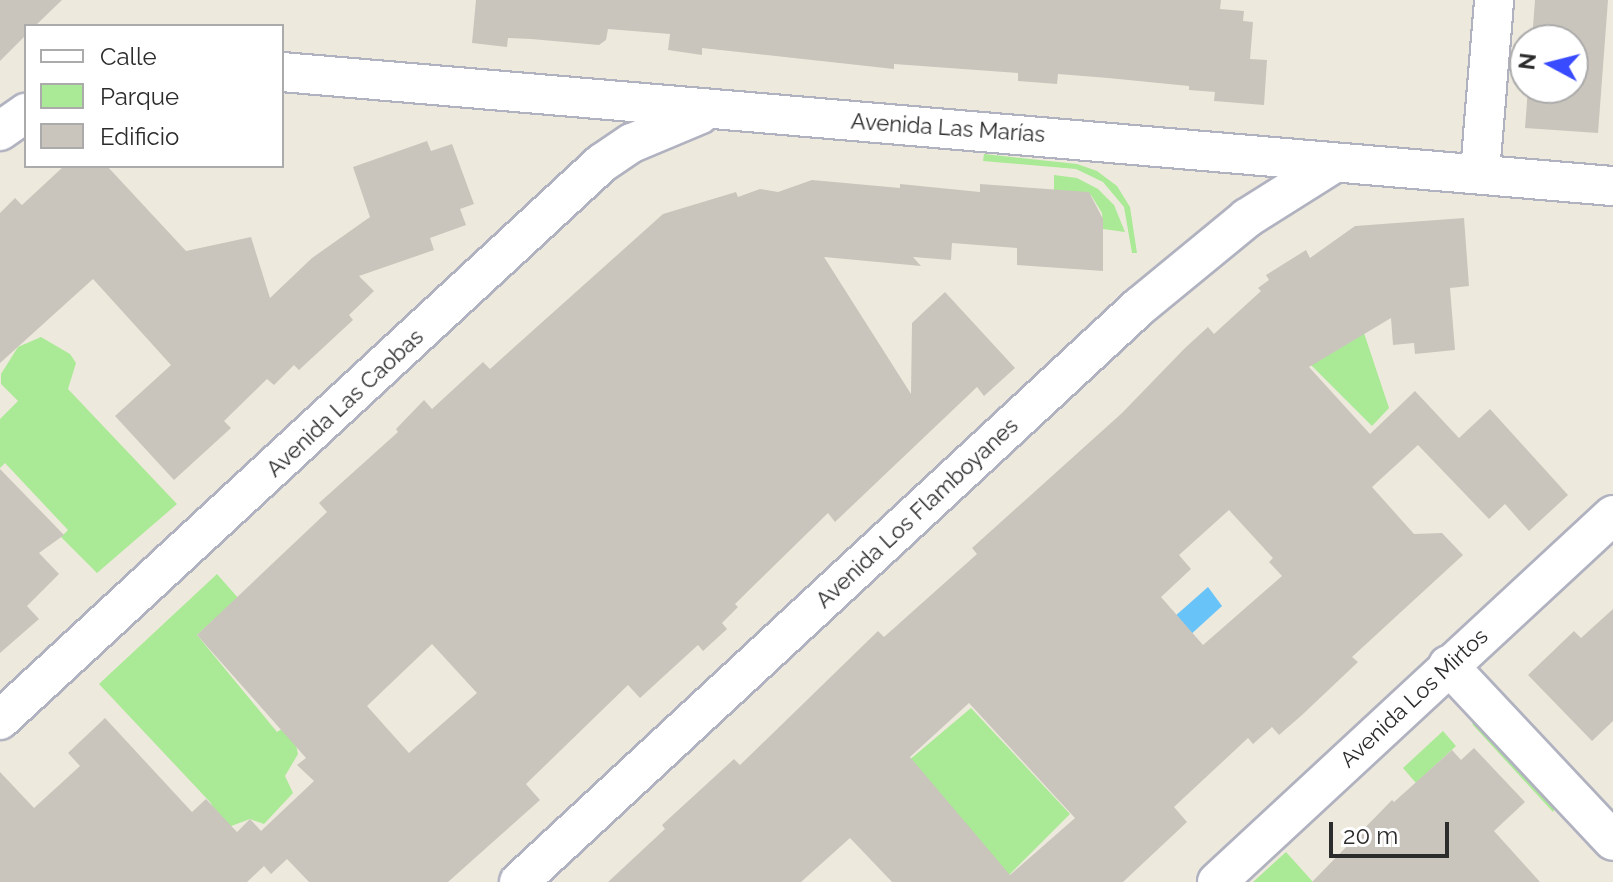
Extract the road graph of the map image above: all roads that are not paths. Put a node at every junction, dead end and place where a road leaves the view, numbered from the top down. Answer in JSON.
{"nodes":[{"id":1,"x":1494,"y":0,"type":"edge"},
{"id":2,"x":284,"y":72,"type":"edge"},
{"id":3,"x":707,"y":112,"type":"junction"},
{"id":4,"x":24,"y":114,"type":"edge"},
{"id":5,"x":0,"y":131,"type":"edge"},
{"id":6,"x":1331,"y":165,"type":"junction"},
{"id":7,"x":1480,"y":172,"type":"junction"},
{"id":8,"x":1613,"y":186,"type":"edge"},
{"id":9,"x":1613,"y":515,"type":"edge"},
{"id":10,"x":1448,"y":665,"type":"junction"},
{"id":11,"x":0,"y":720,"type":"edge"},
{"id":12,"x":1613,"y":841,"type":"edge"},
{"id":13,"x":519,"y":882,"type":"edge"},
{"id":14,"x":1217,"y":882,"type":"edge"}],
"edges":[{"from":1,"to":7,"type":"street"},
{"from":2,"to":3,"type":"street","name":"Avenida Las Marías"},
{"from":3,"to":6,"type":"street","name":"Avenida Las Marías"},
{"from":3,"to":11,"type":"street","name":"Avenida Las Caobas"},
{"from":4,"to":5,"type":"street"},
{"from":6,"to":7,"type":"street","name":"Avenida Las Marías"},
{"from":6,"to":13,"type":"street","name":"Avenida Los Flamboyanes"},
{"from":7,"to":8,"type":"street","name":"Avenida Las Marías"},
{"from":9,"to":10,"type":"street","name":"Avenida Los Mirtos"},
{"from":10,"to":12,"type":"street"},
{"from":10,"to":14,"type":"street","name":"Avenida Los Mirtos"}]}
